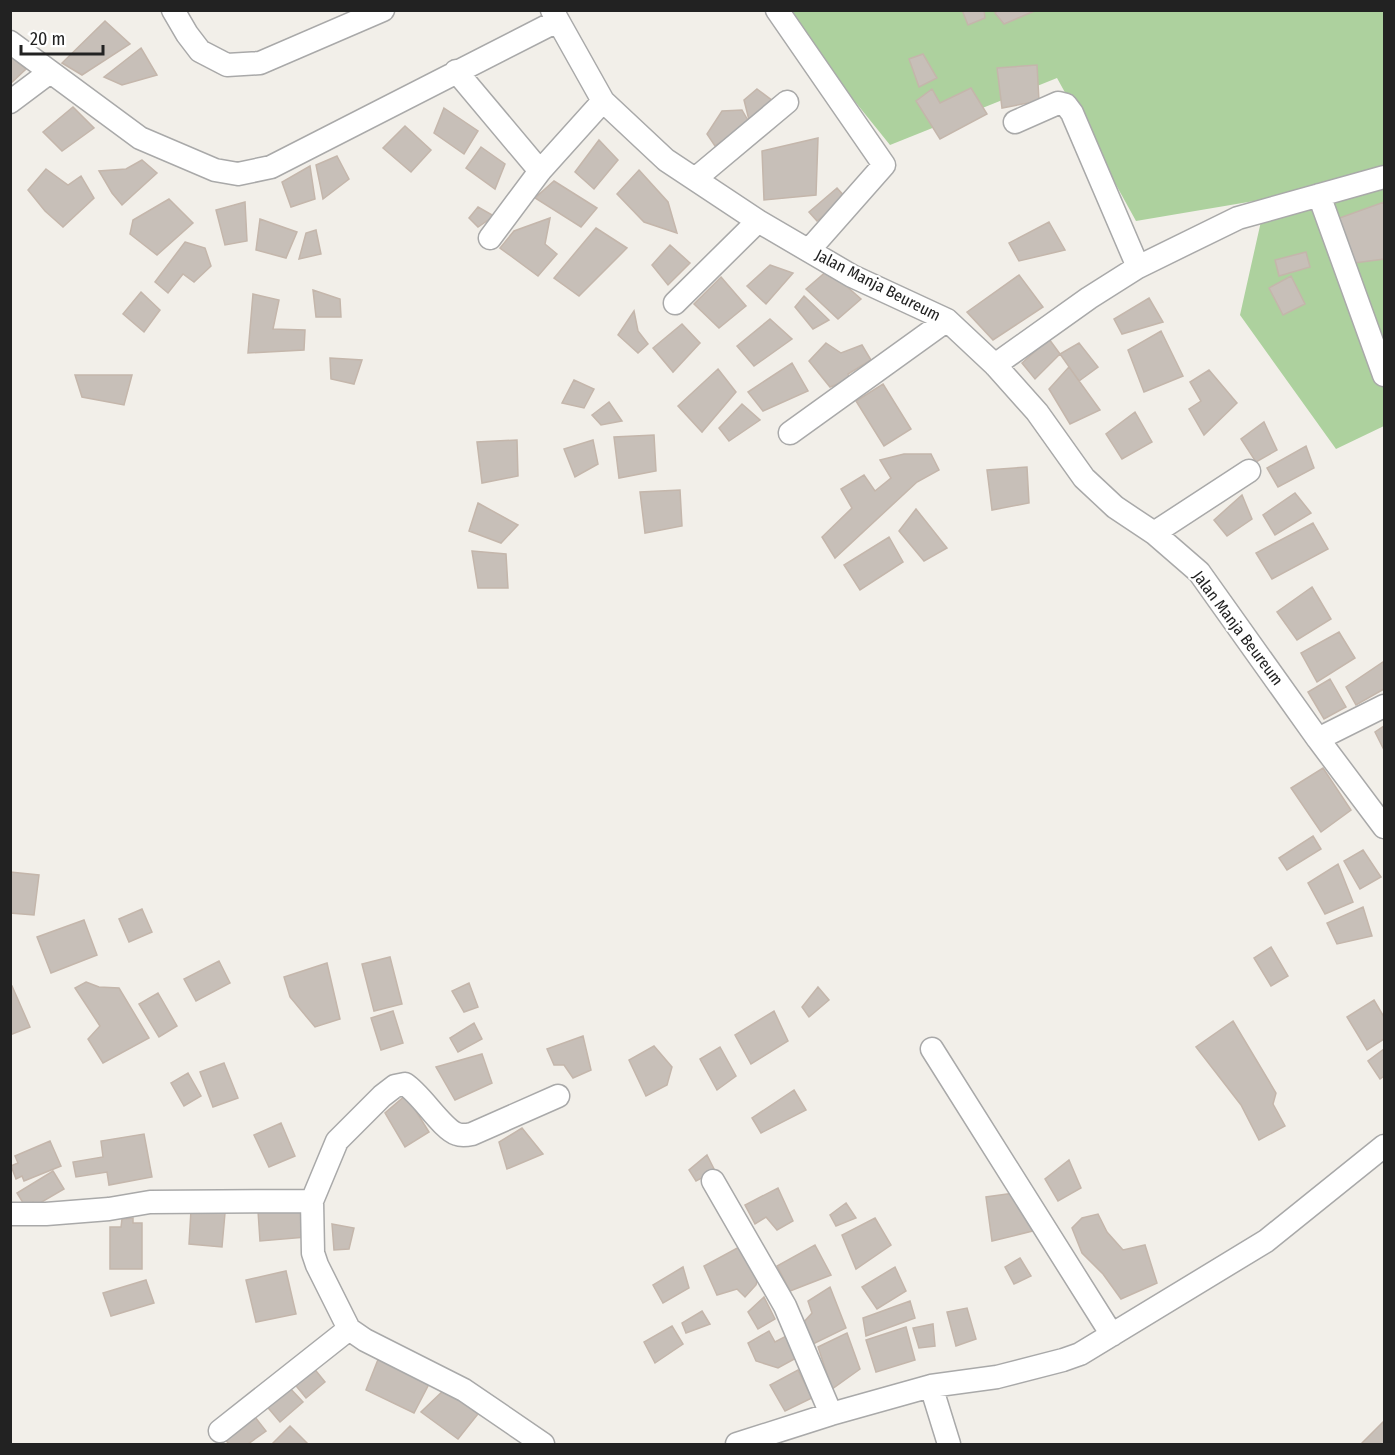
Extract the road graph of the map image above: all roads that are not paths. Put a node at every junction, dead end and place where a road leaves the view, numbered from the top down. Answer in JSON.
{"nodes":[{"id":1,"x":173,"y":10,"type":"edge"},
{"id":2,"x":383,"y":10,"type":"edge"},
{"id":3,"x":777,"y":10,"type":"edge"},
{"id":4,"x":554,"y":16,"type":"edge"},
{"id":5,"x":10,"y":42,"type":"edge"},
{"id":6,"x":456,"y":71,"type":"junction"},
{"id":7,"x":50,"y":72,"type":"junction"},
{"id":8,"x":603,"y":100,"type":"junction"},
{"id":9,"x":10,"y":102,"type":"edge"},
{"id":10,"x":787,"y":102,"type":"dead end"},
{"id":11,"x":1015,"y":122,"type":"dead end"},
{"id":12,"x":540,"y":171,"type":"junction"},
{"id":13,"x":1384,"y":177,"type":"edge"},
{"id":14,"x":695,"y":179,"type":"junction"},
{"id":15,"x":1319,"y":195,"type":"junction"},
{"id":16,"x":758,"y":221,"type":"junction"},
{"id":17,"x":490,"y":238,"type":"dead end"},
{"id":18,"x":809,"y":250,"type":"junction"},
{"id":19,"x":1138,"y":267,"type":"junction"},
{"id":20,"x":675,"y":303,"type":"dead end"},
{"id":21,"x":947,"y":320,"type":"junction"},
{"id":22,"x":994,"y":365,"type":"junction"},
{"id":23,"x":1384,"y":375,"type":"edge"},
{"id":24,"x":790,"y":433,"type":"dead end"},
{"id":25,"x":1249,"y":471,"type":"dead end"},
{"id":26,"x":1154,"y":533,"type":"junction"},
{"id":27,"x":1384,"y":706,"type":"edge"},
{"id":28,"x":1318,"y":739,"type":"junction"},
{"id":29,"x":1384,"y":827,"type":"edge"},
{"id":30,"x":932,"y":1049,"type":"dead end"},
{"id":31,"x":558,"y":1096,"type":"dead end"},
{"id":32,"x":1384,"y":1146,"type":"edge"},
{"id":33,"x":712,"y":1181,"type":"dead end"},
{"id":34,"x":312,"y":1201,"type":"junction"},
{"id":35,"x":10,"y":1214,"type":"edge"},
{"id":36,"x":350,"y":1329,"type":"junction"},
{"id":37,"x":1112,"y":1335,"type":"junction"},
{"id":38,"x":931,"y":1386,"type":"junction"},
{"id":39,"x":831,"y":1414,"type":"junction"},
{"id":40,"x":220,"y":1431,"type":"dead end"},
{"id":41,"x":543,"y":1444,"type":"edge"},
{"id":42,"x":737,"y":1444,"type":"edge"},
{"id":43,"x":949,"y":1444,"type":"edge"}],
"edges":[{"from":1,"to":2,"type":"street"},
{"from":3,"to":18,"type":"street"},
{"from":4,"to":6,"type":"street"},
{"from":4,"to":8,"type":"street","name":"Jalan Manja Beureum"},
{"from":5,"to":7,"type":"street"},
{"from":6,"to":7,"type":"street"},
{"from":6,"to":12,"type":"street"},
{"from":7,"to":9,"type":"street"},
{"from":8,"to":12,"type":"street"},
{"from":8,"to":14,"type":"street","name":"Jalan Manja Beureum"},
{"from":10,"to":14,"type":"street"},
{"from":11,"to":19,"type":"street"},
{"from":12,"to":17,"type":"street"},
{"from":13,"to":15,"type":"street"},
{"from":14,"to":16,"type":"street","name":"Jalan Manja Beureum"},
{"from":15,"to":19,"type":"street"},
{"from":15,"to":23,"type":"street"},
{"from":16,"to":18,"type":"street","name":"Jalan Manja Beureum"},
{"from":16,"to":20,"type":"street"},
{"from":18,"to":21,"type":"street","name":"Jalan Manja Beureum"},
{"from":19,"to":22,"type":"street"},
{"from":21,"to":22,"type":"street","name":"Jalan Manja Beureum"},
{"from":21,"to":24,"type":"street"},
{"from":22,"to":26,"type":"street","name":"Jalan Manja Beureum"},
{"from":25,"to":26,"type":"street"},
{"from":26,"to":28,"type":"street","name":"Jalan Manja Beureum"},
{"from":27,"to":28,"type":"street"},
{"from":28,"to":29,"type":"street","name":"Jalan Manja Beureum"},
{"from":30,"to":37,"type":"street"},
{"from":31,"to":34,"type":"street"},
{"from":32,"to":37,"type":"street"},
{"from":33,"to":39,"type":"street"},
{"from":34,"to":35,"type":"street"},
{"from":34,"to":36,"type":"street"},
{"from":36,"to":40,"type":"street"},
{"from":36,"to":41,"type":"street"},
{"from":37,"to":38,"type":"street"},
{"from":38,"to":39,"type":"street"},
{"from":38,"to":43,"type":"street"},
{"from":39,"to":42,"type":"street"}]}
